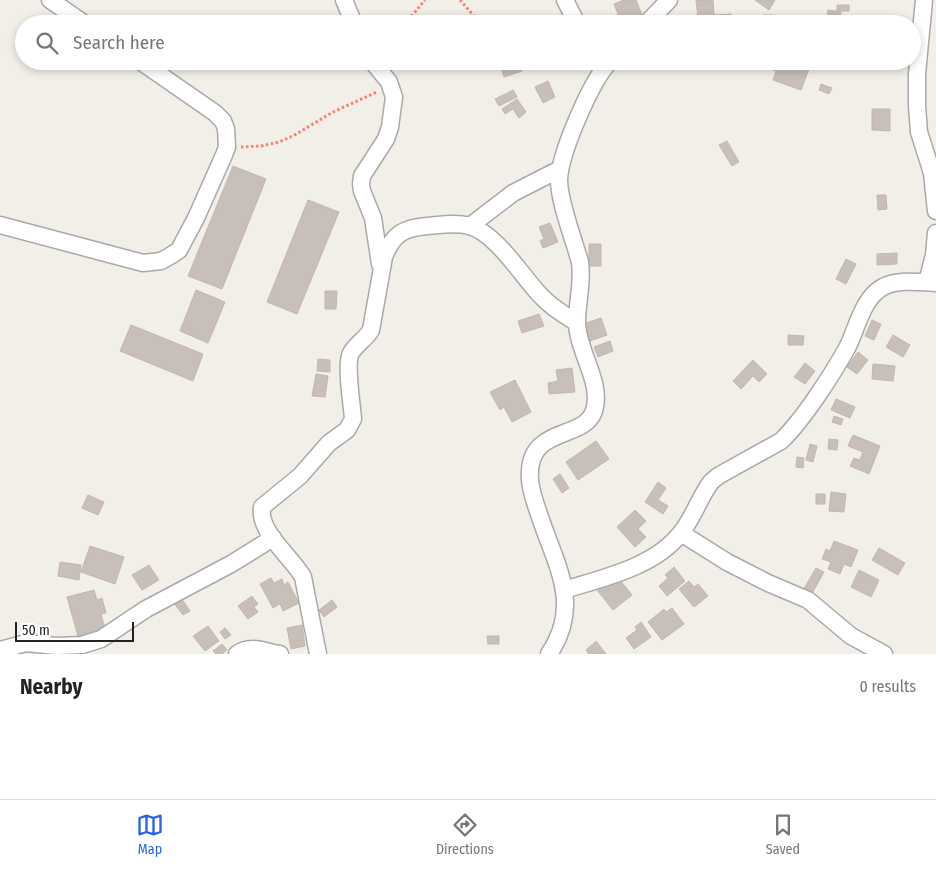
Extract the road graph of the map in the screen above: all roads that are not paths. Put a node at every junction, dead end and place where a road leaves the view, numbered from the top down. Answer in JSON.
{"nodes":[{"id":1,"x":50,"y":0,"type":"edge"},
{"id":2,"x":344,"y":0,"type":"edge"},
{"id":3,"x":565,"y":0,"type":"edge"},
{"id":4,"x":669,"y":0,"type":"edge"},
{"id":5,"x":924,"y":0,"type":"edge"},
{"id":6,"x":72,"y":15,"type":"edge"},
{"id":7,"x":350,"y":15,"type":"edge"},
{"id":8,"x":572,"y":15,"type":"edge"},
{"id":9,"x":655,"y":15,"type":"edge"},
{"id":10,"x":921,"y":28,"type":"edge"},
{"id":11,"x":153,"y":70,"type":"edge"},
{"id":12,"x":379,"y":70,"type":"edge"},
{"id":13,"x":600,"y":70,"type":"edge"},
{"id":14,"x":916,"y":70,"type":"edge"},
{"id":15,"x":560,"y":169,"type":"junction"},
{"id":16,"x":936,"y":211,"type":"edge"},
{"id":17,"x":0,"y":225,"type":"edge"},
{"id":18,"x":470,"y":226,"type":"junction"},
{"id":19,"x":936,"y":233,"type":"edge"},
{"id":20,"x":381,"y":271,"type":"junction"},
{"id":21,"x":931,"y":282,"type":"edge"},
{"id":22,"x":576,"y":323,"type":"junction"},
{"id":23,"x":681,"y":533,"type":"junction"},
{"id":24,"x":273,"y":538,"type":"junction"},
{"id":25,"x":564,"y":590,"type":"junction"},
{"id":26,"x":0,"y":650,"type":"edge"},
{"id":27,"x":237,"y":654,"type":"edge"},
{"id":28,"x":280,"y":654,"type":"edge"},
{"id":29,"x":318,"y":654,"type":"edge"},
{"id":30,"x":549,"y":654,"type":"edge"},
{"id":31,"x":884,"y":654,"type":"edge"}],
"edges":[{"from":1,"to":6,"type":"street"},
{"from":2,"to":7,"type":"street"},
{"from":3,"to":8,"type":"street"},
{"from":4,"to":9,"type":"street"},
{"from":5,"to":10,"type":"street"},
{"from":11,"to":17,"type":"street"},
{"from":12,"to":20,"type":"street"},
{"from":13,"to":15,"type":"street"},
{"from":14,"to":16,"type":"street"},
{"from":15,"to":18,"type":"street"},
{"from":15,"to":22,"type":"street"},
{"from":18,"to":20,"type":"street"},
{"from":18,"to":22,"type":"street"},
{"from":19,"to":21,"type":"street"},
{"from":20,"to":24,"type":"street"},
{"from":21,"to":23,"type":"street"},
{"from":22,"to":25,"type":"street"},
{"from":23,"to":25,"type":"street"},
{"from":23,"to":31,"type":"street"},
{"from":24,"to":26,"type":"street"},
{"from":24,"to":29,"type":"street"},
{"from":25,"to":30,"type":"street"},
{"from":27,"to":28,"type":"street"}]}
